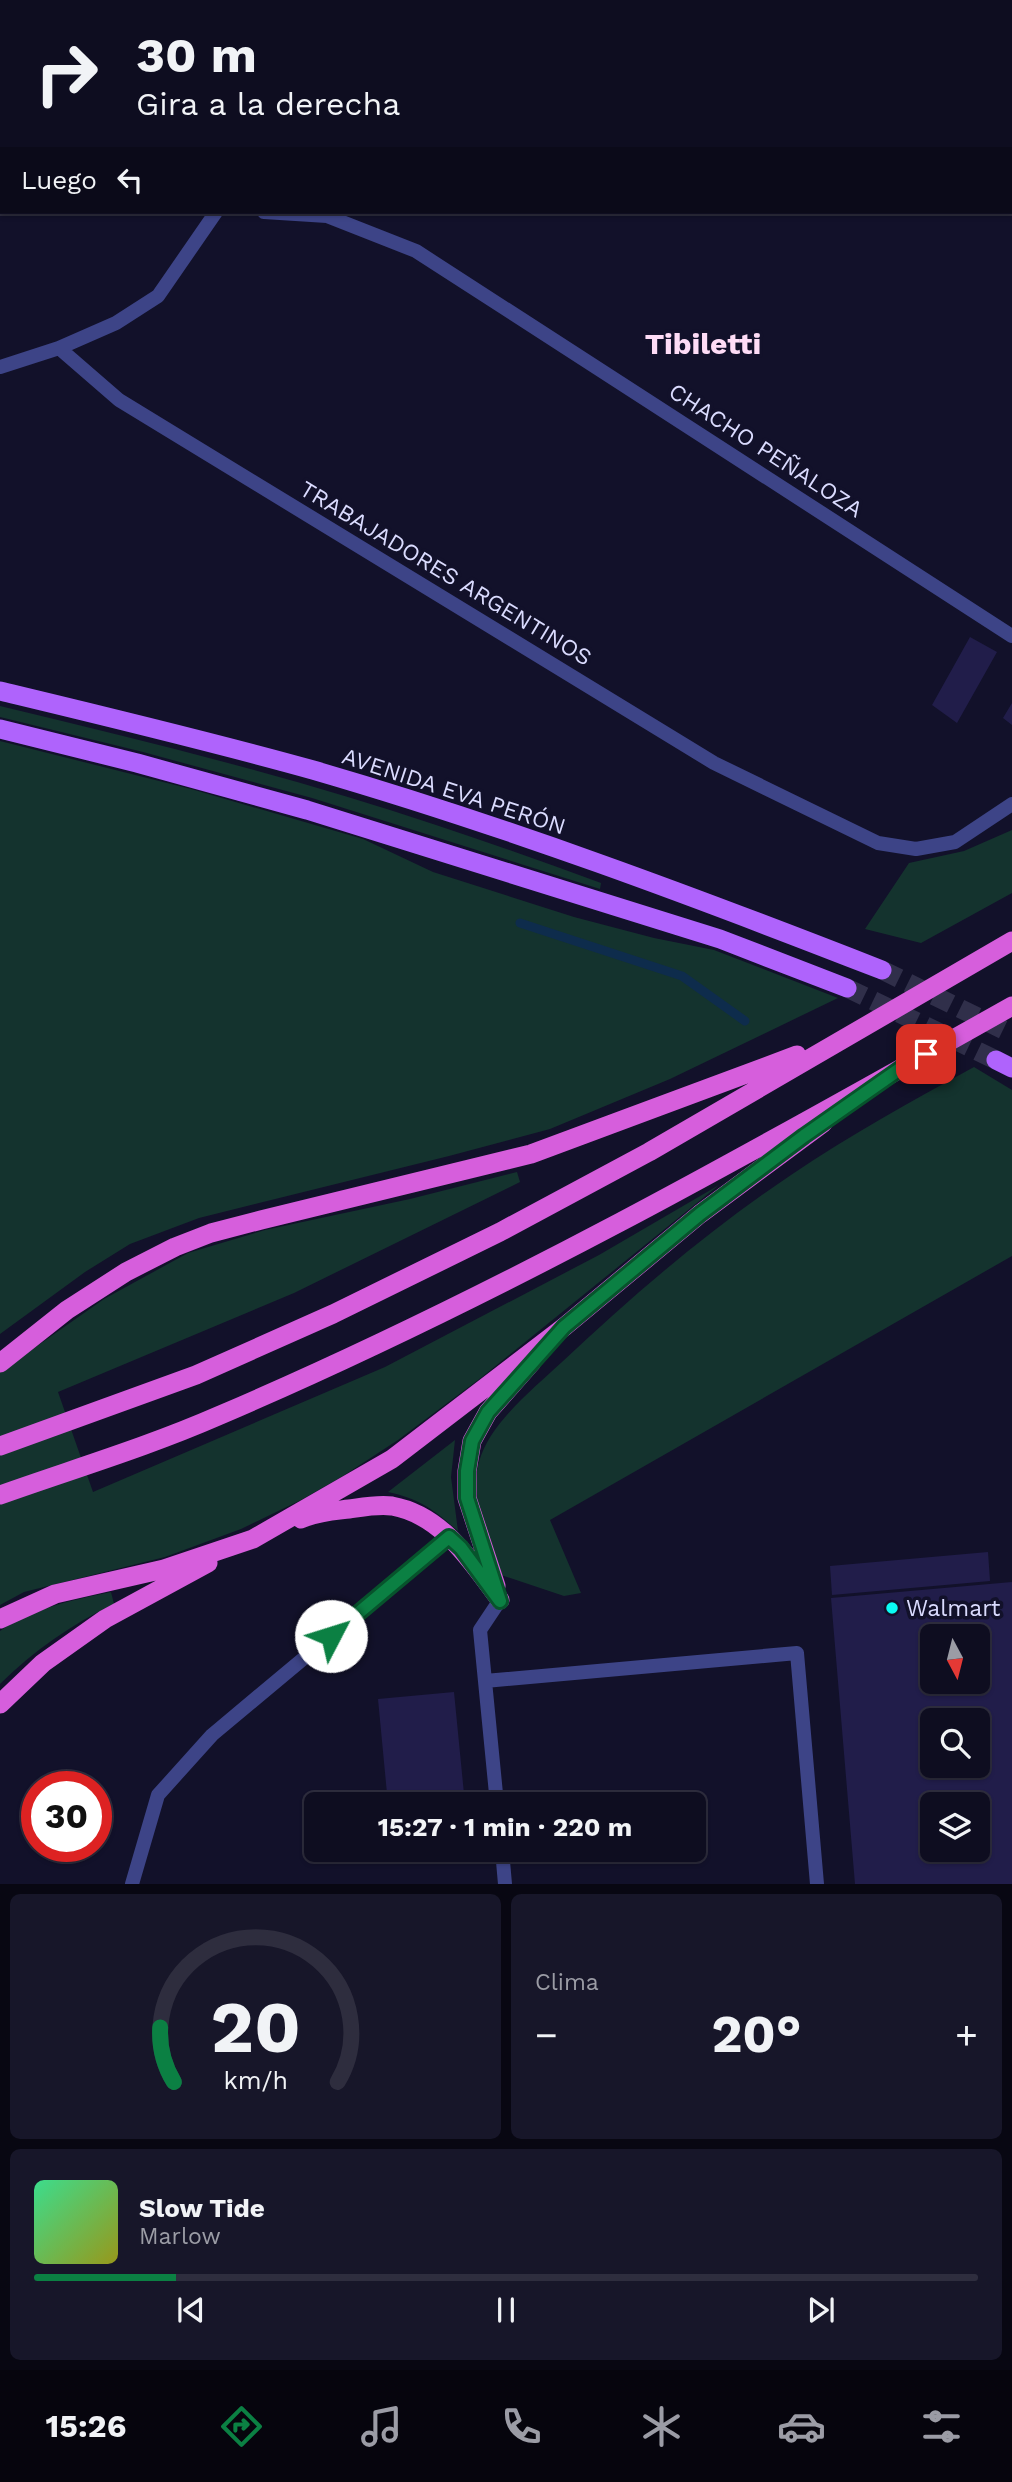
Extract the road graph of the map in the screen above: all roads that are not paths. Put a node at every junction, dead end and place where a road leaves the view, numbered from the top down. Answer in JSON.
{"nodes":[{"id":1,"x":215,"y":214,"type":"edge"},
{"id":2,"x":296,"y":214,"type":"edge"},
{"id":3,"x":59,"y":348,"type":"junction"},
{"id":4,"x":0,"y":367,"type":"edge"},
{"id":5,"x":1012,"y":636,"type":"edge"},
{"id":6,"x":0,"y":691,"type":"edge"},
{"id":7,"x":0,"y":729,"type":"edge"},
{"id":8,"x":1012,"y":804,"type":"edge"},
{"id":9,"x":1012,"y":940,"type":"edge"},
{"id":10,"x":882,"y":970,"type":"tunnel mouth"},
{"id":11,"x":847,"y":988,"type":"tunnel mouth"},
{"id":12,"x":1012,"y":1006,"type":"edge"},
{"id":13,"x":847,"y":1036,"type":"junction"},
{"id":14,"x":904,"y":1066,"type":"junction"},
{"id":15,"x":564,"y":1327,"type":"junction"},
{"id":16,"x":0,"y":1363,"type":"edge"},
{"id":17,"x":0,"y":1446,"type":"edge"},
{"id":18,"x":0,"y":1495,"type":"edge"},
{"id":19,"x":449,"y":1537,"type":"junction"},
{"id":20,"x":253,"y":1539,"type":"junction"},
{"id":21,"x":500,"y":1601,"type":"junction"},
{"id":22,"x":0,"y":1619,"type":"edge"},
{"id":23,"x":485,"y":1681,"type":"junction"},
{"id":24,"x":0,"y":1704,"type":"edge"},
{"id":25,"x":496,"y":1792,"type":"edge"},
{"id":26,"x":503,"y":1862,"type":"edge"},
{"id":27,"x":132,"y":1884,"type":"edge"},
{"id":28,"x":505,"y":1884,"type":"edge"},
{"id":29,"x":817,"y":1884,"type":"edge"}],
"edges":[{"from":1,"to":3,"type":"street"},
{"from":2,"to":5,"type":"street","name":"CHACHO PEÑALOZA"},
{"from":3,"to":4,"type":"street"},
{"from":3,"to":8,"type":"street","name":"TRABAJADORES ARGENTINOS"},
{"from":6,"to":10,"type":"main road","name":"AVENIDA EVA PERÓN"},
{"from":7,"to":11,"type":"main road"},
{"from":9,"to":13,"type":"highway"},
{"from":12,"to":14,"type":"highway"},
{"from":13,"to":16,"type":"highway"},
{"from":13,"to":17,"type":"highway"},
{"from":14,"to":15,"type":"highway"},
{"from":14,"to":18,"type":"highway"},
{"from":15,"to":20,"type":"highway"},
{"from":15,"to":21,"type":"highway"},
{"from":19,"to":20,"type":"highway"},
{"from":19,"to":21,"type":"highway"},
{"from":19,"to":27,"type":"street"},
{"from":20,"to":22,"type":"highway"},
{"from":20,"to":24,"type":"highway"},
{"from":21,"to":23,"type":"street"},
{"from":23,"to":25,"type":"street"},
{"from":23,"to":29,"type":"street"},
{"from":26,"to":28,"type":"street"}]}
